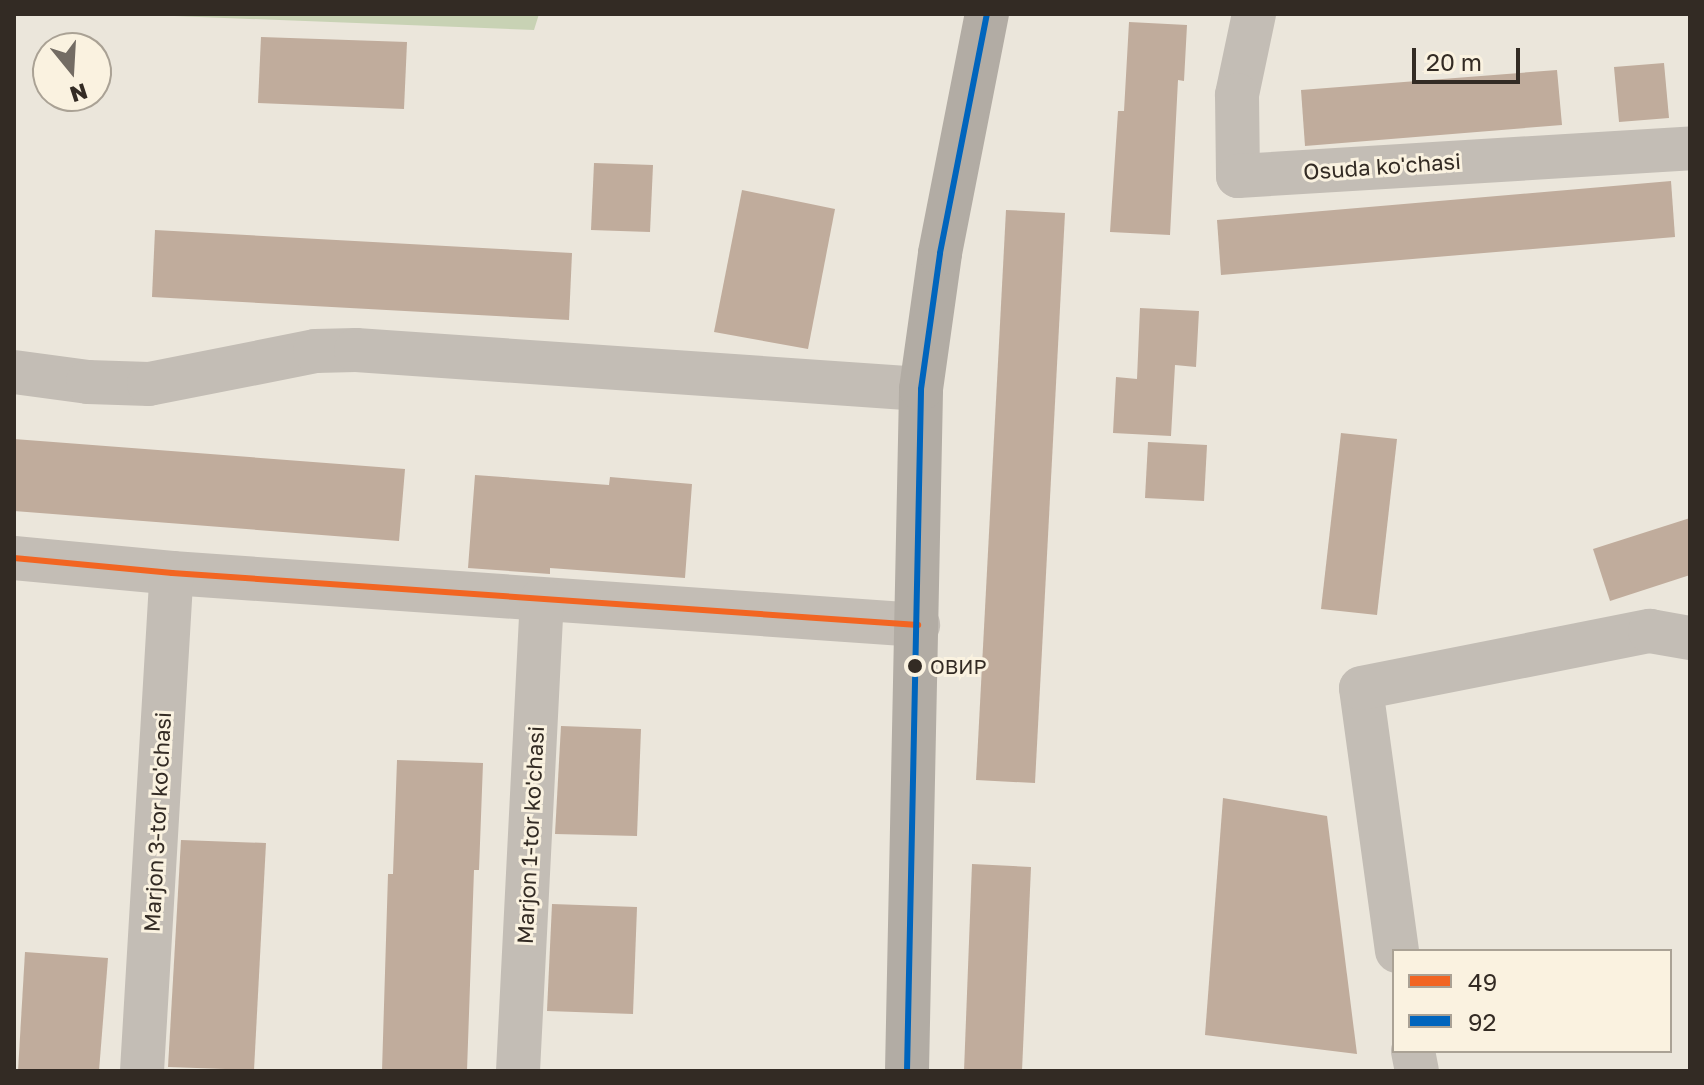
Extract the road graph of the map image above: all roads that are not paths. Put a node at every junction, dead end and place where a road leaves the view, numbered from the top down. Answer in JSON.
{"nodes":[{"id":1,"x":987,"y":14,"type":"edge"},
{"id":2,"x":1254,"y":14,"type":"edge"},
{"id":3,"x":1690,"y":148,"type":"edge"},
{"id":4,"x":14,"y":372,"type":"edge"},
{"id":5,"x":921,"y":389,"type":"junction"},
{"id":6,"x":14,"y":558,"type":"edge"},
{"id":7,"x":172,"y":573,"type":"junction"},
{"id":8,"x":542,"y":600,"type":"junction"},
{"id":9,"x":918,"y":625,"type":"junction"},
{"id":10,"x":1690,"y":638,"type":"edge"},
{"id":11,"x":1397,"y":949,"type":"edge"},
{"id":12,"x":142,"y":1071,"type":"edge"},
{"id":13,"x":518,"y":1071,"type":"edge"},
{"id":14,"x":907,"y":1071,"type":"edge"}],
"edges":[{"from":1,"to":5,"type":"main road"},
{"from":2,"to":3,"type":"street","name":"Osuda ko'chasi"},
{"from":4,"to":5,"type":"street"},
{"from":5,"to":9,"type":"main road"},
{"from":6,"to":7,"type":"street"},
{"from":7,"to":8,"type":"street"},
{"from":7,"to":12,"type":"street","name":"Marjon 3-tor ko'chasi"},
{"from":8,"to":9,"type":"street"},
{"from":8,"to":13,"type":"street","name":"Marjon 1-tor ko'chasi"},
{"from":9,"to":14,"type":"main road"},
{"from":10,"to":11,"type":"street"}]}
